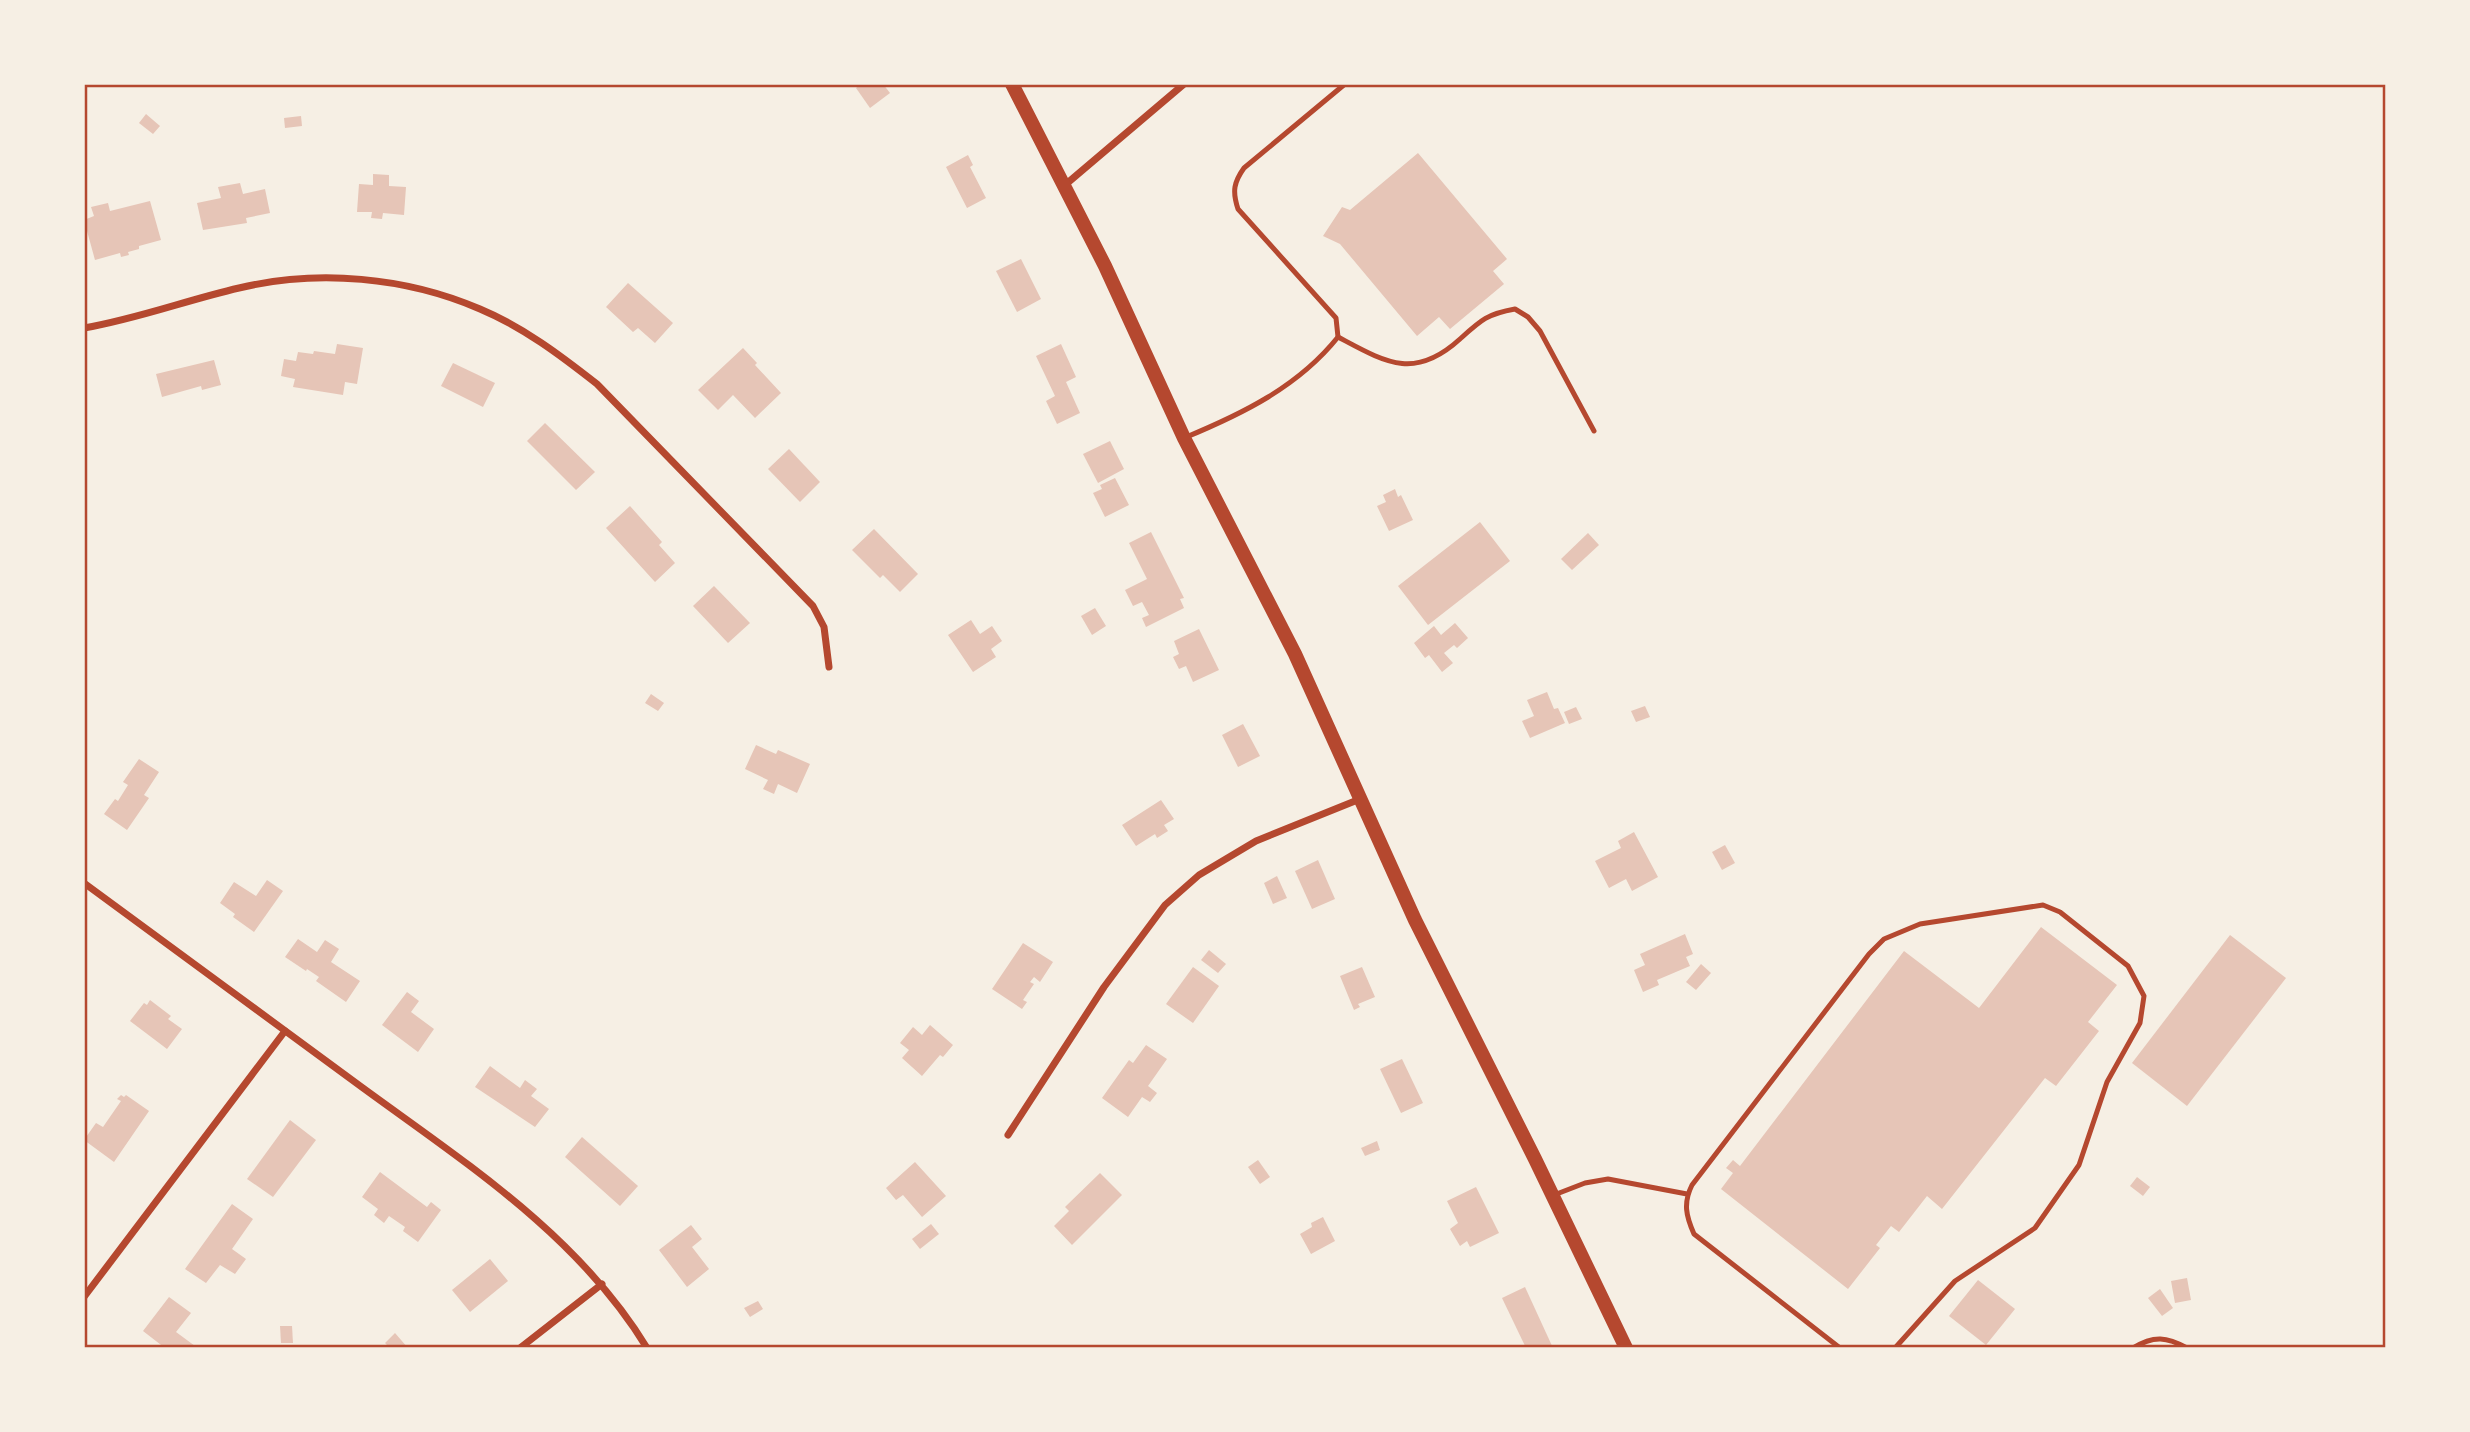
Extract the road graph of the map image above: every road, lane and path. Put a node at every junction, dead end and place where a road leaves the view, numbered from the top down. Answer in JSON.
{"nodes":[{"id":1,"x":1012,"y":84,"type":"edge"},
{"id":2,"x":1184,"y":84,"type":"edge"},
{"id":3,"x":1345,"y":84,"type":"edge"},
{"id":4,"x":1065,"y":185,"type":"junction"},
{"id":5,"x":84,"y":327,"type":"edge"},
{"id":6,"x":1338,"y":337,"type":"junction"},
{"id":7,"x":1594,"y":431,"type":"dead end"},
{"id":8,"x":1184,"y":438,"type":"junction"},
{"id":9,"x":829,"y":667,"type":"dead end"},
{"id":10,"x":1360,"y":799,"type":"junction"},
{"id":11,"x":84,"y":883,"type":"edge"},
{"id":12,"x":285,"y":1031,"type":"junction"},
{"id":13,"x":1008,"y":1135,"type":"dead end"},
{"id":14,"x":1687,"y":1194,"type":"junction"},
{"id":15,"x":1553,"y":1195,"type":"junction"},
{"id":16,"x":602,"y":1284,"type":"junction"},
{"id":17,"x":84,"y":1297,"type":"edge"},
{"id":18,"x":520,"y":1348,"type":"edge"},
{"id":19,"x":647,"y":1348,"type":"edge"},
{"id":20,"x":1626,"y":1348,"type":"edge"},
{"id":21,"x":1840,"y":1348,"type":"edge"},
{"id":22,"x":1895,"y":1348,"type":"edge"},
{"id":23,"x":2133,"y":1348,"type":"edge"},
{"id":24,"x":2187,"y":1348,"type":"edge"}],
"edges":[{"from":1,"to":4,"type":"main road"},
{"from":2,"to":4,"type":"street"},
{"from":3,"to":6,"type":"lane"},
{"from":4,"to":8,"type":"main road"},
{"from":5,"to":9,"type":"street"},
{"from":6,"to":7,"type":"lane"},
{"from":6,"to":8,"type":"lane"},
{"from":8,"to":10,"type":"main road"},
{"from":10,"to":13,"type":"street"},
{"from":10,"to":15,"type":"main road"},
{"from":11,"to":12,"type":"street"},
{"from":12,"to":16,"type":"street"},
{"from":12,"to":17,"type":"street"},
{"from":14,"to":15,"type":"lane"},
{"from":14,"to":21,"type":"lane"},
{"from":14,"to":22,"type":"lane"},
{"from":15,"to":20,"type":"main road"},
{"from":16,"to":18,"type":"street"},
{"from":16,"to":19,"type":"street"},
{"from":23,"to":24,"type":"lane"}]}
